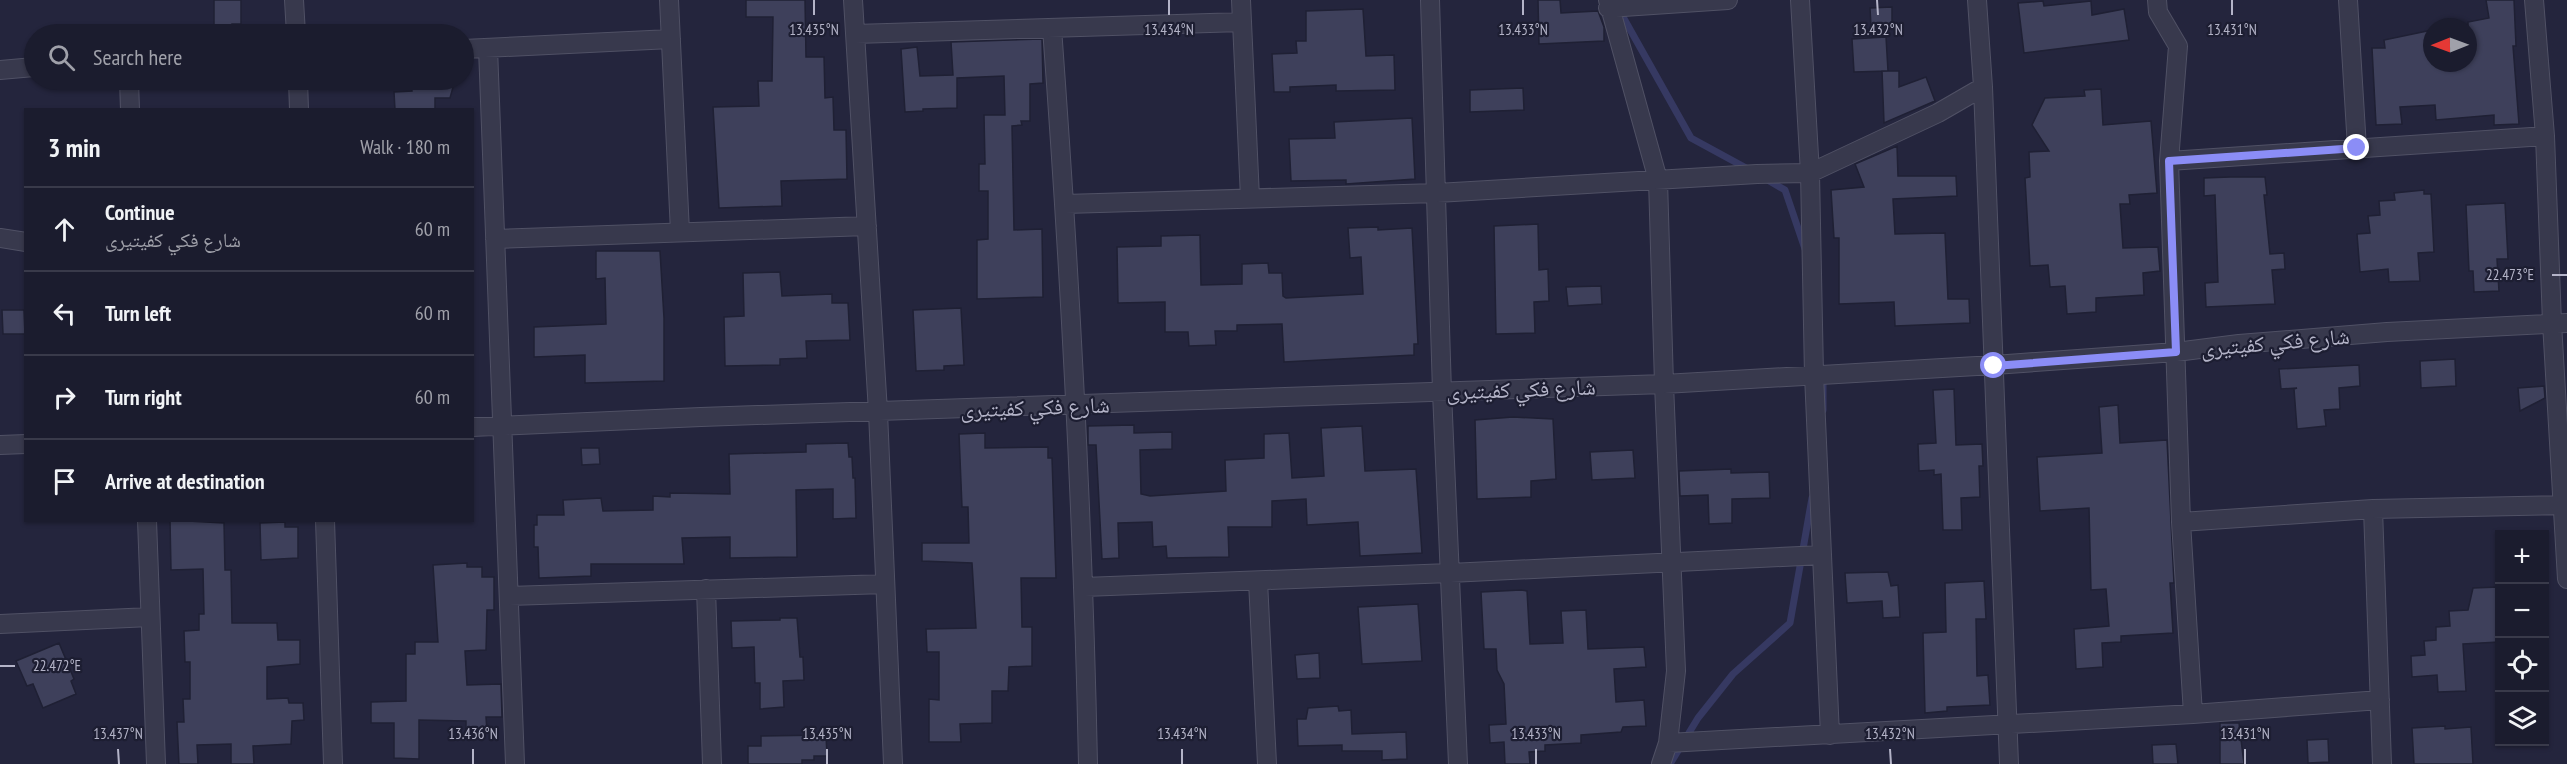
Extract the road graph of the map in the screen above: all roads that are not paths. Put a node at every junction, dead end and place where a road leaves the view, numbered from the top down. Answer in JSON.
{"nodes":[{"id":1,"x":294,"y":0,"type":"edge"},
{"id":2,"x":669,"y":0,"type":"edge"},
{"id":3,"x":853,"y":0,"type":"edge"},
{"id":4,"x":1241,"y":0,"type":"edge"},
{"id":5,"x":1430,"y":0,"type":"edge"},
{"id":6,"x":1728,"y":0,"type":"edge"},
{"id":7,"x":1800,"y":0,"type":"edge"},
{"id":8,"x":1977,"y":0,"type":"edge"},
{"id":9,"x":2157,"y":0,"type":"edge"},
{"id":10,"x":2348,"y":0,"type":"edge"},
{"id":11,"x":2534,"y":0,"type":"edge"},
{"id":12,"x":1608,"y":4,"type":"edge"},
{"id":13,"x":1242,"y":22,"type":"junction"},
{"id":14,"x":295,"y":24,"type":"edge"},
{"id":15,"x":1052,"y":28,"type":"junction"},
{"id":16,"x":855,"y":34,"type":"junction"},
{"id":17,"x":670,"y":39,"type":"junction"},
{"id":18,"x":488,"y":48,"type":"junction"},
{"id":19,"x":474,"y":49,"type":"edge"},
{"id":20,"x":24,"y":68,"type":"edge"},
{"id":21,"x":0,"y":70,"type":"edge"},
{"id":22,"x":1983,"y":87,"type":"junction"},
{"id":23,"x":129,"y":90,"type":"edge"},
{"id":24,"x":299,"y":90,"type":"edge"},
{"id":25,"x":130,"y":108,"type":"edge"},
{"id":26,"x":300,"y":108,"type":"edge"},
{"id":27,"x":2545,"y":136,"type":"junction"},
{"id":28,"x":2357,"y":148,"type":"junction"},
{"id":29,"x":2169,"y":161,"type":"junction"},
{"id":30,"x":1810,"y":173,"type":"junction"},
{"id":31,"x":1658,"y":180,"type":"junction"},
{"id":32,"x":1437,"y":193,"type":"junction"},
{"id":33,"x":1250,"y":198,"type":"junction"},
{"id":34,"x":1065,"y":204,"type":"junction"},
{"id":35,"x":867,"y":226,"type":"junction"},
{"id":36,"x":680,"y":232,"type":"junction"},
{"id":37,"x":0,"y":238,"type":"edge"},
{"id":38,"x":495,"y":239,"type":"junction"},
{"id":39,"x":24,"y":242,"type":"edge"},
{"id":40,"x":2559,"y":323,"type":"edge"},
{"id":41,"x":2176,"y":352,"type":"junction"},
{"id":42,"x":1994,"y":366,"type":"junction"},
{"id":43,"x":1814,"y":375,"type":"junction"},
{"id":44,"x":1664,"y":384,"type":"junction"},
{"id":45,"x":1442,"y":392,"type":"junction"},
{"id":46,"x":1074,"y":405,"type":"junction"},
{"id":47,"x":878,"y":412,"type":"junction"},
{"id":48,"x":503,"y":426,"type":"junction"},
{"id":49,"x":474,"y":427,"type":"edge"},
{"id":50,"x":24,"y":444,"type":"edge"},
{"id":51,"x":0,"y":445,"type":"edge"},
{"id":52,"x":2565,"y":505,"type":"edge"},
{"id":53,"x":2373,"y":509,"type":"junction"},
{"id":54,"x":147,"y":522,"type":"edge"},
{"id":55,"x":325,"y":522,"type":"edge"},
{"id":56,"x":2181,"y":522,"type":"junction"},
{"id":57,"x":1822,"y":555,"type":"junction"},
{"id":58,"x":1671,"y":563,"type":"junction"},
{"id":59,"x":1450,"y":573,"type":"junction"},
{"id":60,"x":2567,"y":579,"type":"edge"},
{"id":61,"x":1258,"y":581,"type":"junction"},
{"id":62,"x":885,"y":584,"type":"junction"},
{"id":63,"x":1084,"y":587,"type":"junction"},
{"id":64,"x":706,"y":589,"type":"junction"},
{"id":65,"x":509,"y":596,"type":"junction"},
{"id":66,"x":150,"y":617,"type":"junction"},
{"id":67,"x":0,"y":624,"type":"edge"},
{"id":68,"x":2380,"y":700,"type":"junction"},
{"id":69,"x":2193,"y":714,"type":"junction"},
{"id":70,"x":2008,"y":725,"type":"junction"},
{"id":71,"x":1830,"y":735,"type":"junction"},
{"id":72,"x":1668,"y":743,"type":"junction"},
{"id":73,"x":156,"y":764,"type":"edge"},
{"id":74,"x":333,"y":764,"type":"edge"},
{"id":75,"x":515,"y":764,"type":"edge"},
{"id":76,"x":712,"y":764,"type":"edge"},
{"id":77,"x":893,"y":764,"type":"edge"},
{"id":78,"x":1088,"y":764,"type":"edge"},
{"id":79,"x":1267,"y":764,"type":"edge"},
{"id":80,"x":1458,"y":764,"type":"edge"},
{"id":81,"x":1661,"y":764,"type":"edge"},
{"id":82,"x":2009,"y":764,"type":"edge"},
{"id":83,"x":2382,"y":764,"type":"edge"}],
"edges":[{"from":1,"to":14,"type":"street"},
{"from":2,"to":17,"type":"street"},
{"from":3,"to":16,"type":"street"},
{"from":4,"to":13,"type":"street"},
{"from":5,"to":32,"type":"street"},
{"from":6,"to":12,"type":"street"},
{"from":7,"to":30,"type":"street"},
{"from":8,"to":22,"type":"street"},
{"from":9,"to":29,"type":"street"},
{"from":10,"to":28,"type":"street"},
{"from":11,"to":27,"type":"street"},
{"from":12,"to":31,"type":"street"},
{"from":13,"to":15,"type":"street"},
{"from":13,"to":33,"type":"street"},
{"from":15,"to":16,"type":"street"},
{"from":15,"to":34,"type":"street"},
{"from":16,"to":35,"type":"street"},
{"from":17,"to":18,"type":"street"},
{"from":17,"to":36,"type":"street"},
{"from":18,"to":19,"type":"street"},
{"from":18,"to":38,"type":"street"},
{"from":20,"to":21,"type":"street"},
{"from":22,"to":30,"type":"street"},
{"from":22,"to":42,"type":"street"},
{"from":23,"to":25,"type":"street"},
{"from":24,"to":26,"type":"street"},
{"from":27,"to":28,"type":"street"},
{"from":27,"to":40,"type":"street"},
{"from":28,"to":29,"type":"street"},
{"from":29,"to":41,"type":"street"},
{"from":30,"to":31,"type":"street"},
{"from":30,"to":43,"type":"street"},
{"from":31,"to":32,"type":"street"},
{"from":31,"to":44,"type":"street"},
{"from":32,"to":33,"type":"street"},
{"from":32,"to":45,"type":"street"},
{"from":33,"to":34,"type":"street"},
{"from":34,"to":46,"type":"street"},
{"from":35,"to":36,"type":"street"},
{"from":35,"to":47,"type":"street"},
{"from":36,"to":38,"type":"street"},
{"from":37,"to":39,"type":"street"},
{"from":38,"to":48,"type":"street"},
{"from":40,"to":41,"type":"street","name":"شارع فكي كفيتيرى"},
{"from":40,"to":52,"type":"street"},
{"from":41,"to":42,"type":"street","name":"شارع فكي كفيتيرى"},
{"from":41,"to":56,"type":"street"},
{"from":42,"to":43,"type":"street","name":"شارع فكي كفيتيرى"},
{"from":42,"to":70,"type":"street"},
{"from":43,"to":44,"type":"street","name":"شارع فكي كفيتيرى"},
{"from":43,"to":57,"type":"street"},
{"from":44,"to":45,"type":"street","name":"شارع فكي كفيتيرى"},
{"from":44,"to":58,"type":"street"},
{"from":45,"to":46,"type":"street","name":"شارع فكي كفيتيرى"},
{"from":45,"to":59,"type":"street"},
{"from":46,"to":47,"type":"street","name":"شارع فكي كفيتيرى"},
{"from":46,"to":63,"type":"street"},
{"from":47,"to":48,"type":"street","name":"شارع فكي كفيتيرى"},
{"from":47,"to":62,"type":"street"},
{"from":48,"to":49,"type":"street","name":"شارع فكي كفيتيرى"},
{"from":48,"to":65,"type":"street"},
{"from":50,"to":51,"type":"street"},
{"from":52,"to":53,"type":"street"},
{"from":52,"to":60,"type":"street"},
{"from":53,"to":56,"type":"street"},
{"from":53,"to":68,"type":"street"},
{"from":54,"to":66,"type":"street"},
{"from":55,"to":74,"type":"street"},
{"from":56,"to":69,"type":"street"},
{"from":57,"to":58,"type":"street"},
{"from":57,"to":71,"type":"street"},
{"from":58,"to":59,"type":"street"},
{"from":58,"to":72,"type":"street"},
{"from":59,"to":61,"type":"street"},
{"from":59,"to":80,"type":"street"},
{"from":61,"to":63,"type":"street"},
{"from":61,"to":79,"type":"street"},
{"from":62,"to":64,"type":"street"},
{"from":62,"to":77,"type":"street"},
{"from":63,"to":78,"type":"street"},
{"from":64,"to":65,"type":"street"},
{"from":64,"to":76,"type":"street"},
{"from":65,"to":75,"type":"street"},
{"from":66,"to":67,"type":"street"},
{"from":66,"to":73,"type":"street"},
{"from":68,"to":69,"type":"street"},
{"from":68,"to":83,"type":"street"},
{"from":69,"to":70,"type":"street"},
{"from":70,"to":71,"type":"street"},
{"from":70,"to":82,"type":"street"},
{"from":71,"to":72,"type":"street"},
{"from":72,"to":81,"type":"street"}]}
